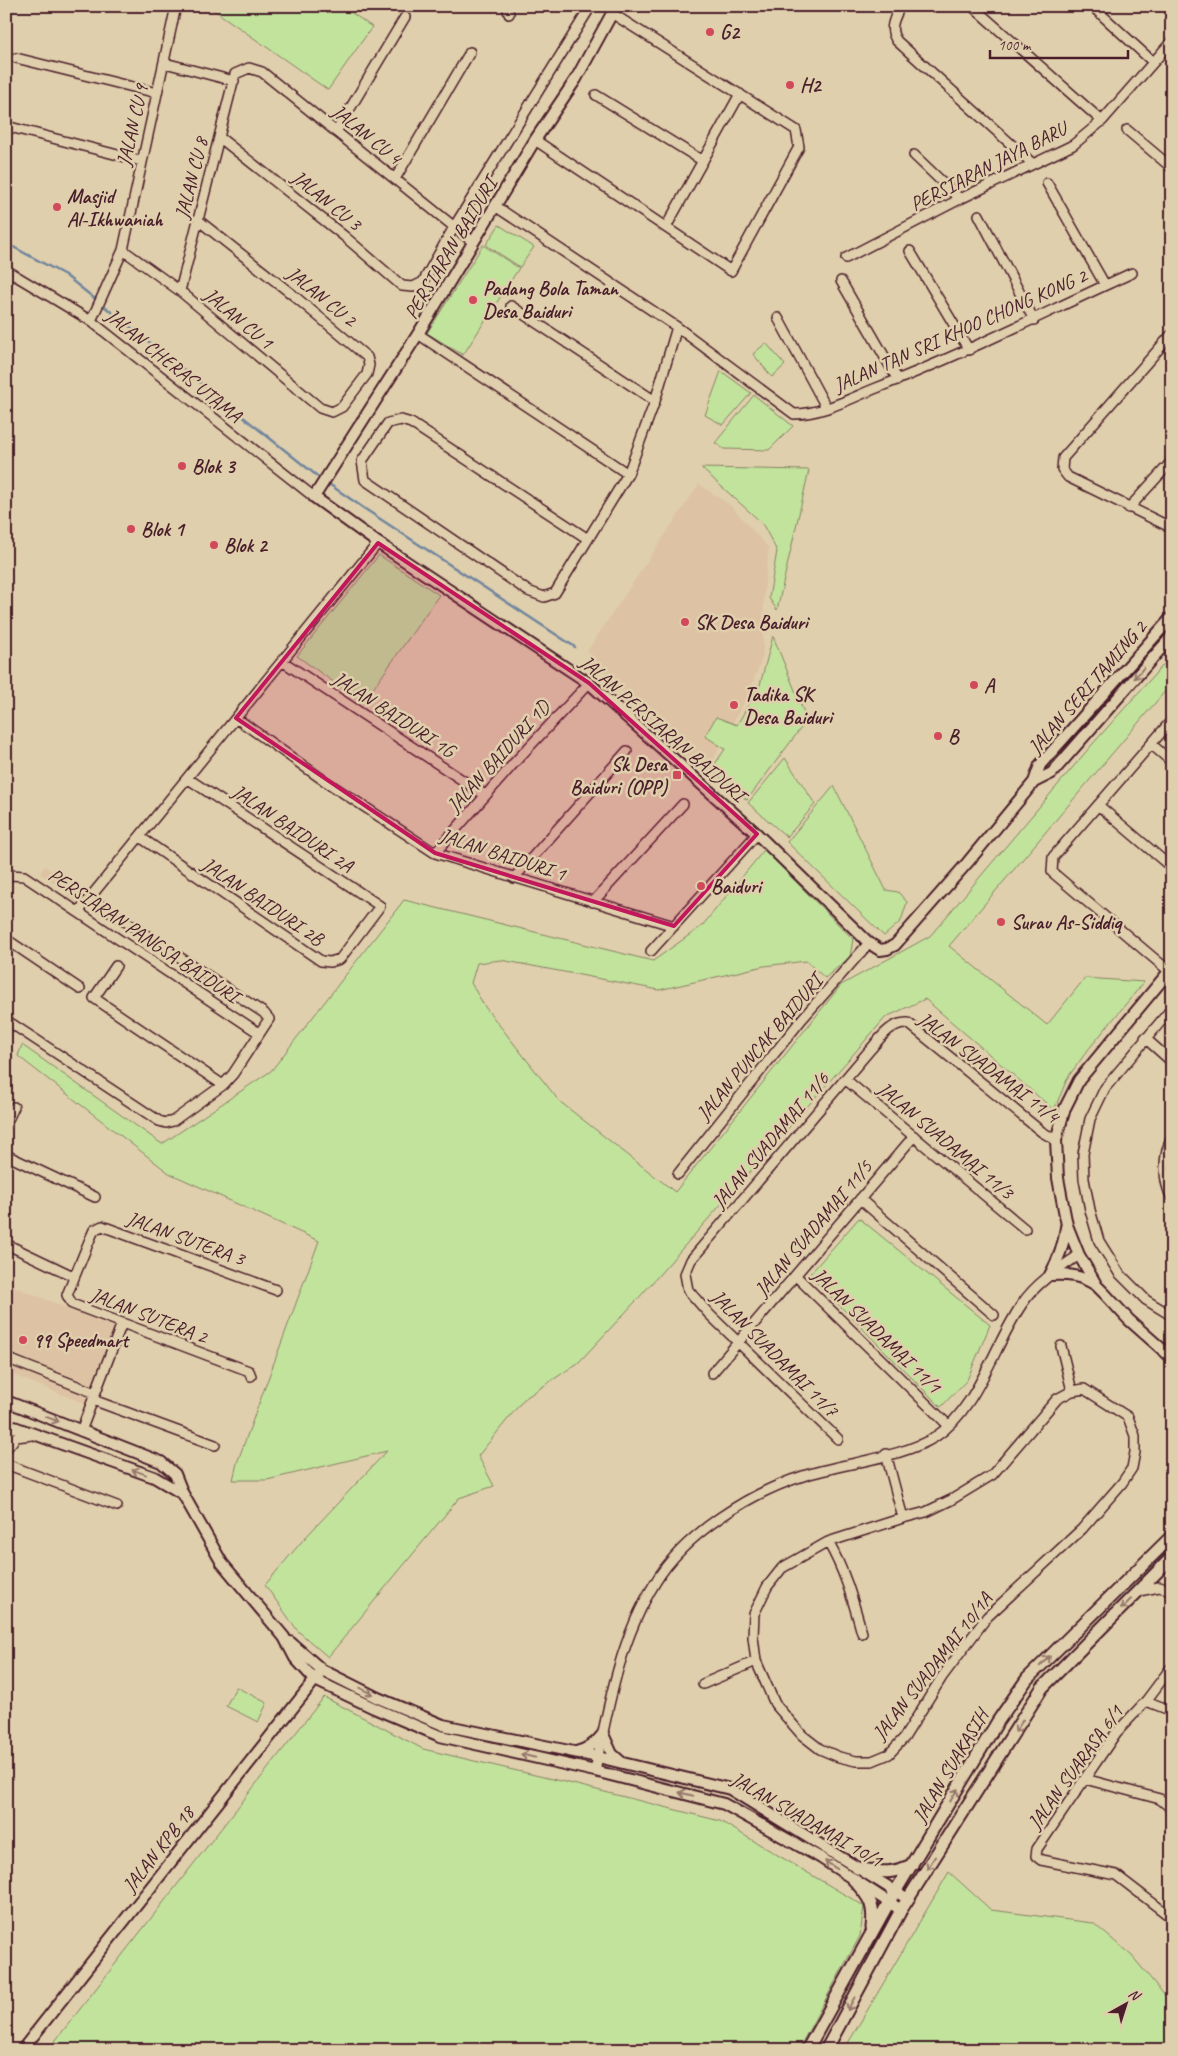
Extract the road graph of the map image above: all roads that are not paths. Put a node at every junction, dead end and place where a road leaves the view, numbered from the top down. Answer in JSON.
{"nodes":[{"id":1,"x":176,"y":6,"type":"edge"},
{"id":2,"x":591,"y":6,"type":"edge"},
{"id":3,"x":900,"y":6,"type":"edge"},
{"id":4,"x":972,"y":6,"type":"edge"},
{"id":5,"x":1092,"y":6,"type":"edge"},
{"id":6,"x":614,"y":10,"type":"edge"},
{"id":7,"x":405,"y":17,"type":"dead end"},
{"id":8,"x":1172,"y":42,"type":"edge"},
{"id":9,"x":470,"y":52,"type":"dead end"},
{"id":10,"x":16,"y":58,"type":"dead end"},
{"id":11,"x":1153,"y":62,"type":"junction"},
{"id":12,"x":165,"y":63,"type":"junction"},
{"id":13,"x":234,"y":77,"type":"junction"},
{"id":14,"x":156,"y":93,"type":"junction"},
{"id":15,"x":740,"y":94,"type":"junction"},
{"id":16,"x":596,"y":95,"type":"dead end"},
{"id":17,"x":1102,"y":121,"type":"junction"},
{"id":18,"x":6,"y":126,"type":"edge"},
{"id":19,"x":1127,"y":130,"type":"dead end"},
{"id":20,"x":336,"y":132,"type":"junction"},
{"id":21,"x":219,"y":137,"type":"junction"},
{"id":22,"x":535,"y":140,"type":"junction"},
{"id":23,"x":914,"y":155,"type":"dead end"},
{"id":24,"x":703,"y":160,"type":"junction"},
{"id":25,"x":141,"y":161,"type":"junction"},
{"id":26,"x":1033,"y":164,"type":"junction"},
{"id":27,"x":1172,"y":168,"type":"edge"},
{"id":28,"x":395,"y":179,"type":"junction"},
{"id":29,"x":1047,"y":183,"type":"dead end"},
{"id":30,"x":960,"y":199,"type":"junction"},
{"id":31,"x":495,"y":206,"type":"junction"},
{"id":32,"x":979,"y":215,"type":"dead end"},
{"id":33,"x":198,"y":220,"type":"junction"},
{"id":34,"x":454,"y":227,"type":"junction"},
{"id":35,"x":666,"y":227,"type":"junction"},
{"id":36,"x":473,"y":242,"type":"junction"},
{"id":37,"x":123,"y":250,"type":"junction"},
{"id":38,"x":910,"y":251,"type":"dead end"},
{"id":39,"x":846,"y":258,"type":"dead end"},
{"id":40,"x":6,"y":270,"type":"edge"},
{"id":41,"x":1132,"y":273,"type":"dead end"},
{"id":42,"x":841,"y":281,"type":"dead end"},
{"id":43,"x":1104,"y":285,"type":"junction"},
{"id":44,"x":180,"y":291,"type":"junction"},
{"id":45,"x":511,"y":306,"type":"dead end"},
{"id":46,"x":778,"y":318,"type":"dead end"},
{"id":47,"x":1034,"y":320,"type":"junction"},
{"id":48,"x":91,"y":321,"type":"junction"},
{"id":49,"x":677,"y":327,"type":"junction"},
{"id":50,"x":418,"y":334,"type":"junction"},
{"id":51,"x":1172,"y":334,"type":"edge"},
{"id":52,"x":969,"y":350,"type":"junction"},
{"id":53,"x":898,"y":380,"type":"junction"},
{"id":54,"x":656,"y":401,"type":"junction"},
{"id":55,"x":826,"y":408,"type":"junction"},
{"id":56,"x":332,"y":412,"type":"joint"},
{"id":57,"x":1172,"y":460,"type":"edge"},
{"id":58,"x":628,"y":474,"type":"junction"},
{"id":59,"x":314,"y":497,"type":"junction"},
{"id":60,"x":1129,"y":508,"type":"junction"},
{"id":61,"x":1172,"y":528,"type":"edge"},
{"id":62,"x":588,"y":539,"type":"junction"},
{"id":63,"x":378,"y":543,"type":"junction"},
{"id":64,"x":1172,"y":617,"type":"edge"},
{"id":65,"x":1172,"y":636,"type":"edge"},
{"id":66,"x":282,"y":661,"type":"junction"},
{"id":67,"x":589,"y":683,"type":"junction"},
{"id":68,"x":236,"y":718,"type":"junction"},
{"id":69,"x":1172,"y":720,"type":"edge"},
{"id":70,"x":1150,"y":744,"type":"junction"},
{"id":71,"x":626,"y":751,"type":"dead end"},
{"id":72,"x":1172,"y":762,"type":"edge"},
{"id":73,"x":187,"y":778,"type":"junction"},
{"id":74,"x":1034,"y":782,"type":"junction"},
{"id":75,"x":485,"y":795,"type":"junction"},
{"id":76,"x":682,"y":804,"type":"dead end"},
{"id":77,"x":1098,"y":805,"type":"junction"},
{"id":78,"x":757,"y":834,"type":"junction"},
{"id":79,"x":140,"y":837,"type":"junction"},
{"id":80,"x":435,"y":853,"type":"junction"},
{"id":81,"x":1172,"y":868,"type":"edge"},
{"id":82,"x":6,"y":877,"type":"edge"},
{"id":83,"x":514,"y":878,"type":"junction"},
{"id":84,"x":90,"y":898,"type":"junction"},
{"id":85,"x":593,"y":902,"type":"junction"},
{"id":86,"x":380,"y":906,"type":"joint"},
{"id":87,"x":79,"y":911,"type":"junction"},
{"id":88,"x":674,"y":926,"type":"junction"},
{"id":89,"x":6,"y":939,"type":"edge"},
{"id":90,"x":868,"y":943,"type":"junction"},
{"id":91,"x":651,"y":951,"type":"dead end"},
{"id":92,"x":116,"y":966,"type":"dead end"},
{"id":93,"x":1170,"y":970,"type":"edge"},
{"id":94,"x":80,"y":989,"type":"dead end"},
{"id":95,"x":1172,"y":1008,"type":"edge"},
{"id":96,"x":6,"y":1020,"type":"edge"},
{"id":97,"x":899,"y":1023,"type":"joint"},
{"id":98,"x":259,"y":1033,"type":"junction"},
{"id":99,"x":1145,"y":1038,"type":"junction"},
{"id":100,"x":1172,"y":1062,"type":"edge"},
{"id":101,"x":845,"y":1079,"type":"junction"},
{"id":102,"x":223,"y":1085,"type":"junction"},
{"id":103,"x":14,"y":1108,"type":"dead end"},
{"id":104,"x":6,"y":1124,"type":"edge"},
{"id":105,"x":914,"y":1136,"type":"junction"},
{"id":106,"x":1172,"y":1137,"type":"edge"},
{"id":107,"x":1056,"y":1140,"type":"junction"},
{"id":108,"x":6,"y":1155,"type":"edge"},
{"id":109,"x":678,"y":1174,"type":"dead end"},
{"id":110,"x":96,"y":1197,"type":"dead end"},
{"id":111,"x":1172,"y":1198,"type":"edge"},
{"id":112,"x":860,"y":1199,"type":"junction"},
{"id":113,"x":1066,"y":1225,"type":"junction"},
{"id":114,"x":1025,"y":1229,"type":"dead end"},
{"id":115,"x":90,"y":1239,"type":"joint"},
{"id":116,"x":6,"y":1244,"type":"edge"},
{"id":117,"x":1079,"y":1255,"type":"junction"},
{"id":118,"x":1050,"y":1275,"type":"junction"},
{"id":119,"x":73,"y":1276,"type":"junction"},
{"id":120,"x":796,"y":1276,"type":"junction"},
{"id":121,"x":1097,"y":1286,"type":"junction"},
{"id":122,"x":276,"y":1290,"type":"dead end"},
{"id":123,"x":688,"y":1290,"type":"joint"},
{"id":124,"x":994,"y":1314,"type":"dead end"},
{"id":125,"x":1172,"y":1316,"type":"edge"},
{"id":126,"x":122,"y":1323,"type":"junction"},
{"id":127,"x":739,"y":1343,"type":"junction"},
{"id":128,"x":1061,"y":1346,"type":"dead end"},
{"id":129,"x":6,"y":1358,"type":"edge"},
{"id":130,"x":1172,"y":1358,"type":"edge"},
{"id":131,"x":712,"y":1374,"type":"dead end"},
{"id":132,"x":250,"y":1376,"type":"dead end"},
{"id":133,"x":1072,"y":1391,"type":"junction"},
{"id":134,"x":96,"y":1398,"type":"junction"},
{"id":135,"x":6,"y":1401,"type":"edge"},
{"id":136,"x":6,"y":1424,"type":"edge"},
{"id":137,"x":948,"y":1425,"type":"junction"},
{"id":138,"x":81,"y":1431,"type":"junction"},
{"id":139,"x":35,"y":1435,"type":"junction"},
{"id":140,"x":838,"y":1439,"type":"dead end"},
{"id":141,"x":216,"y":1445,"type":"dead end"},
{"id":142,"x":6,"y":1449,"type":"edge"},
{"id":143,"x":886,"y":1454,"type":"junction"},
{"id":144,"x":6,"y":1464,"type":"edge"},
{"id":145,"x":183,"y":1494,"type":"junction"},
{"id":146,"x":117,"y":1506,"type":"dead end"},
{"id":147,"x":903,"y":1518,"type":"junction"},
{"id":148,"x":1172,"y":1536,"type":"edge"},
{"id":149,"x":828,"y":1542,"type":"junction"},
{"id":150,"x":1172,"y":1557,"type":"edge"},
{"id":151,"x":1172,"y":1590,"type":"edge"},
{"id":152,"x":1138,"y":1591,"type":"junction"},
{"id":153,"x":862,"y":1634,"type":"dead end"},
{"id":154,"x":284,"y":1637,"type":"junction"},
{"id":155,"x":756,"y":1661,"type":"junction"},
{"id":156,"x":1170,"y":1669,"type":"dead end"},
{"id":157,"x":322,"y":1670,"type":"junction"},
{"id":158,"x":315,"y":1680,"type":"junction"},
{"id":159,"x":704,"y":1684,"type":"dead end"},
{"id":160,"x":1146,"y":1701,"type":"junction"},
{"id":161,"x":1172,"y":1711,"type":"edge"},
{"id":162,"x":603,"y":1734,"type":"junction"},
{"id":163,"x":573,"y":1752,"type":"junction"},
{"id":164,"x":598,"y":1757,"type":"junction"},
{"id":165,"x":624,"y":1764,"type":"junction"},
{"id":166,"x":595,"y":1771,"type":"junction"},
{"id":167,"x":1086,"y":1779,"type":"junction"},
{"id":168,"x":1172,"y":1810,"type":"edge"},
{"id":169,"x":912,"y":1865,"type":"junction"},
{"id":170,"x":855,"y":1873,"type":"junction"},
{"id":171,"x":896,"y":1891,"type":"junction"},
{"id":172,"x":908,"y":1900,"type":"junction"},
{"id":173,"x":889,"y":1902,"type":"junction"},
{"id":174,"x":901,"y":1910,"type":"junction"},
{"id":175,"x":1172,"y":1918,"type":"edge"},
{"id":176,"x":872,"y":1932,"type":"junction"},
{"id":177,"x":22,"y":2050,"type":"edge"},
{"id":178,"x":807,"y":2050,"type":"edge"},
{"id":179,"x":826,"y":2050,"type":"edge"}],
"edges":[{"from":1,"to":12,"type":"street","name":"JALAN CU 9"},
{"from":2,"to":34,"type":"street"},
{"from":3,"to":26,"type":"street"},
{"from":4,"to":17,"type":"street"},
{"from":5,"to":11,"type":"street"},
{"from":6,"to":15,"type":"street"},
{"from":6,"to":22,"type":"street","name":"PERSIARAN BAIDURI"},
{"from":7,"to":20,"type":"street"},
{"from":8,"to":11,"type":"street","name":"PERSIARAN JAYA BARU"},
{"from":9,"to":28,"type":"street"},
{"from":10,"to":14,"type":"street"},
{"from":11,"to":17,"type":"street","name":"PERSIARAN JAYA BARU"},
{"from":12,"to":13,"type":"street"},
{"from":12,"to":14,"type":"street","name":"JALAN CU 9"},
{"from":13,"to":20,"type":"street","name":"JALAN CU 4"},
{"from":13,"to":21,"type":"street","name":"JALAN CU 8"},
{"from":14,"to":25,"type":"street","name":"JALAN CU 9"},
{"from":15,"to":24,"type":"street"},
{"from":15,"to":35,"type":"street"},
{"from":16,"to":24,"type":"street"},
{"from":17,"to":26,"type":"street","name":"PERSIARAN JAYA BARU"},
{"from":18,"to":25,"type":"street"},
{"from":19,"to":27,"type":"street"},
{"from":20,"to":28,"type":"street","name":"JALAN CU 4"},
{"from":21,"to":33,"type":"street","name":"JALAN CU 8"},
{"from":21,"to":34,"type":"street","name":"JALAN CU 3"},
{"from":22,"to":31,"type":"street","name":"PERSIARAN BAIDURI"},
{"from":22,"to":35,"type":"street"},
{"from":23,"to":30,"type":"street"},
{"from":24,"to":35,"type":"street"},
{"from":25,"to":37,"type":"street","name":"JALAN CU 9"},
{"from":26,"to":30,"type":"street","name":"PERSIARAN JAYA BARU"},
{"from":28,"to":34,"type":"street","name":"JALAN CU 4"},
{"from":29,"to":43,"type":"street"},
{"from":30,"to":39,"type":"street","name":"PERSIARAN JAYA BARU"},
{"from":31,"to":36,"type":"street","name":"PERSIARAN BAIDURI"},
{"from":31,"to":49,"type":"street"},
{"from":32,"to":47,"type":"street"},
{"from":33,"to":44,"type":"street","name":"JALAN CU 8"},
{"from":33,"to":56,"type":"street","name":"JALAN CU 2"},
{"from":34,"to":36,"type":"street","name":"JALAN CU 4"},
{"from":36,"to":50,"type":"street","name":"PERSIARAN BAIDURI"},
{"from":37,"to":44,"type":"street","name":"JALAN CU 1"},
{"from":37,"to":48,"type":"street","name":"JALAN CU 9"},
{"from":38,"to":52,"type":"street"},
{"from":40,"to":48,"type":"street","name":"JALAN CHERAS UTAMA"},
{"from":41,"to":43,"type":"street","name":"JALAN TAN SRI KHOO CHONG KONG 2"},
{"from":42,"to":53,"type":"street"},
{"from":43,"to":47,"type":"street","name":"JALAN TAN SRI KHOO CHONG KONG 2"},
{"from":44,"to":56,"type":"street","name":"JALAN CU 1"},
{"from":45,"to":54,"type":"street"},
{"from":46,"to":55,"type":"street"},
{"from":47,"to":52,"type":"street","name":"JALAN TAN SRI KHOO CHONG KONG 2"},
{"from":48,"to":59,"type":"street","name":"JALAN CHERAS UTAMA"},
{"from":49,"to":54,"type":"street"},
{"from":49,"to":55,"type":"street","name":"JALAN TAN SRI KHOO CHONG KONG 2"},
{"from":50,"to":58,"type":"street"},
{"from":50,"to":59,"type":"street","name":"PERSIARAN BAIDURI"},
{"from":51,"to":60,"type":"street"},
{"from":52,"to":53,"type":"street","name":"JALAN TAN SRI KHOO CHONG KONG 2"},
{"from":53,"to":55,"type":"street","name":"JALAN TAN SRI KHOO CHONG KONG 2"},
{"from":54,"to":58,"type":"street"},
{"from":57,"to":60,"type":"street"},
{"from":58,"to":62,"type":"street"},
{"from":59,"to":63,"type":"street","name":"JALAN PERSIARAN BAIDURI"},
{"from":60,"to":61,"type":"street"},
{"from":62,"to":62,"type":"street"},
{"from":63,"to":66,"type":"street"},
{"from":63,"to":67,"type":"street","name":"JALAN PERSIARAN BAIDURI"},
{"from":64,"to":74,"type":"street","name":"JALAN SERI TAMING 2"},
{"from":65,"to":74,"type":"street","name":"JALAN SERI TAMING 2","one_way":true},
{"from":66,"to":68,"type":"street"},
{"from":66,"to":75,"type":"street","name":"JALAN BAIDURI 1G"},
{"from":67,"to":75,"type":"street","name":"JALAN BAIDURI 1D"},
{"from":67,"to":78,"type":"street","name":"JALAN PERSIARAN BAIDURI"},
{"from":68,"to":73,"type":"street"},
{"from":68,"to":80,"type":"street","name":"JALAN BAIDURI 1"},
{"from":69,"to":70,"type":"street"},
{"from":70,"to":72,"type":"street"},
{"from":70,"to":77,"type":"street"},
{"from":71,"to":83,"type":"street"},
{"from":73,"to":79,"type":"street"},
{"from":73,"to":86,"type":"street","name":"JALAN BAIDURI 2A"},
{"from":74,"to":90,"type":"street","name":"JALAN SERI TAMING 2"},
{"from":75,"to":80,"type":"street","name":"JALAN BAIDURI 1D"},
{"from":76,"to":85,"type":"street"},
{"from":77,"to":81,"type":"street"},
{"from":77,"to":93,"type":"street"},
{"from":78,"to":88,"type":"street"},
{"from":78,"to":90,"type":"street","name":"JALAN PERSIARAN BAIDURI"},
{"from":79,"to":84,"type":"street"},
{"from":79,"to":86,"type":"street","name":"JALAN BAIDURI 2B"},
{"from":80,"to":83,"type":"street","name":"JALAN BAIDURI 1"},
{"from":82,"to":87,"type":"street","name":"PERSIARAN PANGSA BAIDURI"},
{"from":83,"to":85,"type":"street","name":"JALAN BAIDURI 1"},
{"from":84,"to":87,"type":"street"},
{"from":84,"to":98,"type":"street"},
{"from":85,"to":88,"type":"street","name":"JALAN BAIDURI 1"},
{"from":87,"to":98,"type":"street","name":"PERSIARAN PANGSA BAIDURI"},
{"from":88,"to":91,"type":"street"},
{"from":89,"to":94,"type":"street"},
{"from":90,"to":109,"type":"street","name":"JALAN PUNCAK BAIDURI"},
{"from":92,"to":102,"type":"street"},
{"from":93,"to":107,"type":"street"},
{"from":95,"to":99,"type":"street"},
{"from":96,"to":102,"type":"street"},
{"from":97,"to":101,"type":"street","name":"JALAN SUADAMAI 11/6"},
{"from":97,"to":107,"type":"street","name":"JALAN SUADAMAI 11/4"},
{"from":98,"to":102,"type":"street"},
{"from":99,"to":100,"type":"street"},
{"from":99,"to":125,"type":"street"},
{"from":101,"to":105,"type":"street","name":"JALAN SUADAMAI 11/3"},
{"from":101,"to":123,"type":"street","name":"JALAN SUADAMAI 11/6"},
{"from":103,"to":104,"type":"street"},
{"from":105,"to":112,"type":"street","name":"JALAN SUADAMAI 11/5"},
{"from":105,"to":114,"type":"street","name":"JALAN SUADAMAI 11/3"},
{"from":106,"to":111,"type":"street"},
{"from":107,"to":113,"type":"street"},
{"from":108,"to":110,"type":"street"},
{"from":112,"to":120,"type":"street","name":"JALAN SUADAMAI 11/5"},
{"from":112,"to":124,"type":"street"},
{"from":113,"to":117,"type":"street"},
{"from":113,"to":118,"type":"street"},
{"from":115,"to":119,"type":"street","name":"JALAN SUTERA 2"},
{"from":115,"to":122,"type":"street","name":"JALAN SUTERA 3"},
{"from":116,"to":119,"type":"street"},
{"from":117,"to":118,"type":"street"},
{"from":117,"to":121,"type":"street"},
{"from":118,"to":121,"type":"street"},
{"from":118,"to":137,"type":"street"},
{"from":119,"to":126,"type":"street","name":"JALAN SUTERA 2"},
{"from":120,"to":127,"type":"street","name":"JALAN SUADAMAI 11/5"},
{"from":120,"to":137,"type":"street","name":"JALAN SUADAMAI 11/1"},
{"from":121,"to":130,"type":"street"},
{"from":123,"to":127,"type":"street","name":"JALAN SUADAMAI 11/7"},
{"from":126,"to":132,"type":"street","name":"JALAN SUTERA 2"},
{"from":126,"to":134,"type":"street"},
{"from":127,"to":131,"type":"street","name":"JALAN SUADAMAI 11/5"},
{"from":127,"to":140,"type":"street","name":"JALAN SUADAMAI 11/7"},
{"from":128,"to":133,"type":"street"},
{"from":129,"to":134,"type":"street"},
{"from":133,"to":147,"type":"street","name":"JALAN SUADAMAI 10/1A"},
{"from":133,"to":155,"type":"street","name":"JALAN SUADAMAI 10/1A"},
{"from":134,"to":138,"type":"street"},
{"from":134,"to":141,"type":"street"},
{"from":135,"to":138,"type":"street","name":"JALAN SUADAMAI 10/1","one_way":true},
{"from":136,"to":139,"type":"street"},
{"from":137,"to":143,"type":"street"},
{"from":138,"to":145,"type":"street","name":"JALAN SUADAMAI 10/1"},
{"from":139,"to":142,"type":"street"},
{"from":145,"to":139,"type":"street","one_way":true},
{"from":143,"to":147,"type":"street"},
{"from":143,"to":162,"type":"street"},
{"from":144,"to":146,"type":"street"},
{"from":145,"to":154,"type":"street","name":"JALAN SUADAMAI 10/1"},
{"from":147,"to":149,"type":"street","name":"JALAN SUADAMAI 10/1A"},
{"from":169,"to":148,"type":"main road","name":"JALAN SUAKASIH","one_way":true},
{"from":149,"to":153,"type":"street"},
{"from":149,"to":155,"type":"street","name":"JALAN SUADAMAI 10/1A"},
{"from":150,"to":152,"type":"main road","name":"JALAN SUAKASIH"},
{"from":151,"to":152,"type":"street"},
{"from":152,"to":172,"type":"main road","name":"JALAN SUAKASIH","one_way":true},
{"from":154,"to":157,"type":"street","name":"JALAN SUADAMAI 10/1"},
{"from":154,"to":158,"type":"street","name":"JALAN SUADAMAI 10/1"},
{"from":155,"to":159,"type":"street"},
{"from":156,"to":160,"type":"street","name":"JALAN SUARASA 6/1"},
{"from":157,"to":158,"type":"street","name":"JALAN KPB 18"},
{"from":157,"to":163,"type":"street","name":"JALAN SUADAMAI 10/1","one_way":true},
{"from":166,"to":158,"type":"street","name":"JALAN SUADAMAI 10/1","one_way":true},
{"from":158,"to":177,"type":"street","name":"JALAN KPB 18"},
{"from":160,"to":161,"type":"street","name":"JALAN SUARASA 6/1"},
{"from":160,"to":167,"type":"street","name":"JALAN SUARASA 6/1"},
{"from":162,"to":163,"type":"street"},
{"from":162,"to":164,"type":"street"},
{"from":162,"to":165,"type":"street"},
{"from":163,"to":164,"type":"street","name":"JALAN SUADAMAI 10/1"},
{"from":164,"to":165,"type":"street","name":"JALAN SUADAMAI 10/1"},
{"from":164,"to":166,"type":"street"},
{"from":165,"to":170,"type":"street","name":"JALAN SUADAMAI 10/1"},
{"from":170,"to":166,"type":"street","name":"JALAN SUADAMAI 10/1","one_way":true},
{"from":167,"to":168,"type":"street"},
{"from":167,"to":175,"type":"street","name":"JALAN SUARASA 6/1"},
{"from":169,"to":170,"type":"main road"},
{"from":169,"to":171,"type":"main road","name":"JALAN SUAKASIH"},
{"from":170,"to":171,"type":"street","name":"JALAN SUADAMAI 10/1"},
{"from":170,"to":173,"type":"street","name":"JALAN SUADAMAI 10/1"},
{"from":170,"to":176,"type":"main road"},
{"from":171,"to":172,"type":"street","name":"JALAN SUADAMAI 10/1"},
{"from":171,"to":173,"type":"main road","name":"JALAN SUAKASIH"},
{"from":172,"to":174,"type":"main road","name":"JALAN SUAKASIH"},
{"from":173,"to":174,"type":"street","name":"JALAN SUADAMAI 10/1"},
{"from":173,"to":176,"type":"main road","name":"JALAN SUAKASIH"},
{"from":174,"to":179,"type":"main road","name":"JALAN SUAKASIH","one_way":true},
{"from":176,"to":178,"type":"main road","name":"JALAN SUAKASIH"}]}
